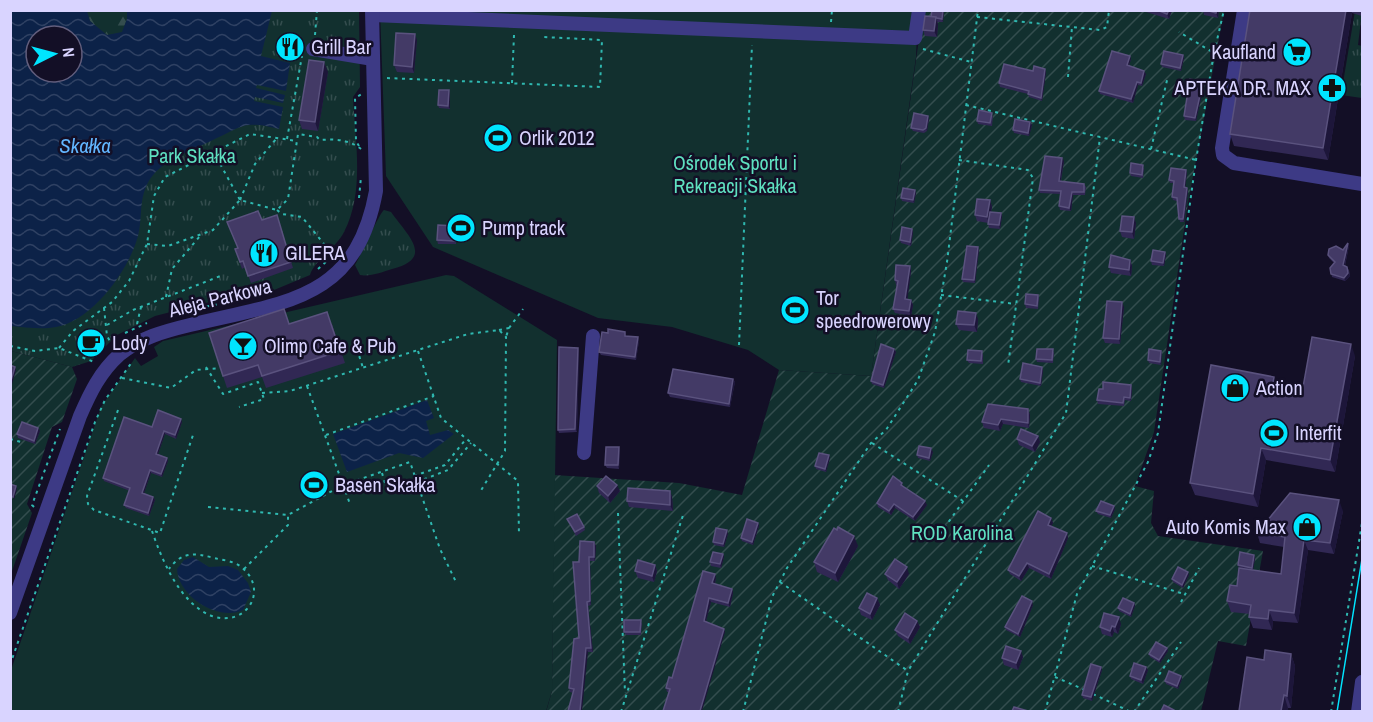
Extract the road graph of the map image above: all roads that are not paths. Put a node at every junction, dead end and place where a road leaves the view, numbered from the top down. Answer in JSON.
{"nodes":[{"id":1,"x":919,"y":10,"type":"edge"},
{"id":2,"x":1244,"y":10,"type":"edge"},
{"id":3,"x":373,"y":13,"type":"edge"},
{"id":4,"x":313,"y":49,"type":"road end"},
{"id":5,"x":373,"y":59,"type":"junction"},
{"id":6,"x":1362,"y":184,"type":"edge"},
{"id":7,"x":593,"y":336,"type":"dead end"},
{"id":8,"x":584,"y":453,"type":"dead end"},
{"id":9,"x":10,"y":613,"type":"edge"},
{"id":10,"x":1362,"y":682,"type":"edge"},
{"id":11,"x":1358,"y":711,"type":"edge"}],
"edges":[{"from":1,"to":3,"type":"street"},
{"from":2,"to":6,"type":"street"},
{"from":3,"to":5,"type":"street","name":"Aleja Parkowa"},
{"from":4,"to":5,"type":"street"},
{"from":5,"to":9,"type":"street","name":"Aleja Parkowa"},
{"from":7,"to":8,"type":"street"},
{"from":10,"to":11,"type":"street"}]}
